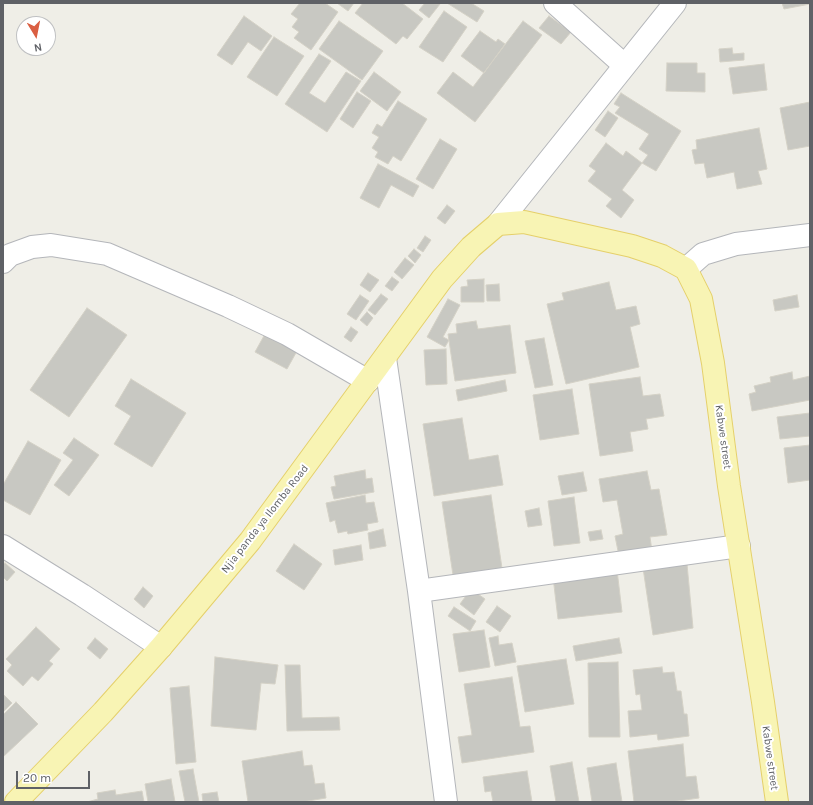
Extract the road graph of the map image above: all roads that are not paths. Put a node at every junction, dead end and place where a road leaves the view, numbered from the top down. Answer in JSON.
{"nodes":[{"id":1,"x":555,"y":3,"type":"edge"},
{"id":2,"x":675,"y":3,"type":"edge"},
{"id":3,"x":624,"y":65,"type":"junction"},
{"id":4,"x":498,"y":224,"type":"junction"},
{"id":5,"x":810,"y":235,"type":"edge"},
{"id":6,"x":3,"y":262,"type":"edge"},
{"id":7,"x":686,"y":269,"type":"junction"},
{"id":8,"x":385,"y":358,"type":"junction"},
{"id":9,"x":368,"y":381,"type":"junction"},
{"id":10,"x":3,"y":546,"type":"edge"},
{"id":11,"x":739,"y":546,"type":"junction"},
{"id":12,"x":419,"y":590,"type":"junction"},
{"id":13,"x":161,"y":647,"type":"junction"},
{"id":14,"x":16,"y":802,"type":"edge"},
{"id":15,"x":446,"y":802,"type":"edge"},
{"id":16,"x":776,"y":802,"type":"edge"}],
"edges":[{"from":1,"to":3,"type":"street"},
{"from":2,"to":3,"type":"street"},
{"from":3,"to":4,"type":"street"},
{"from":4,"to":7,"type":"main road"},
{"from":4,"to":8,"type":"main road","name":"Njia panda ya Ilomba Road"},
{"from":5,"to":7,"type":"street"},
{"from":6,"to":9,"type":"street"},
{"from":7,"to":11,"type":"main road","name":"Kabwe street"},
{"from":8,"to":9,"type":"main road","name":"Njia panda ya Ilomba Road"},
{"from":8,"to":12,"type":"street"},
{"from":9,"to":13,"type":"main road","name":"Njia panda ya Ilomba Road"},
{"from":10,"to":13,"type":"street"},
{"from":11,"to":12,"type":"street"},
{"from":11,"to":16,"type":"main road","name":"Kabwe street"},
{"from":12,"to":15,"type":"street"},
{"from":13,"to":14,"type":"main road","name":"Njia panda ya Ilomba Road"}]}
